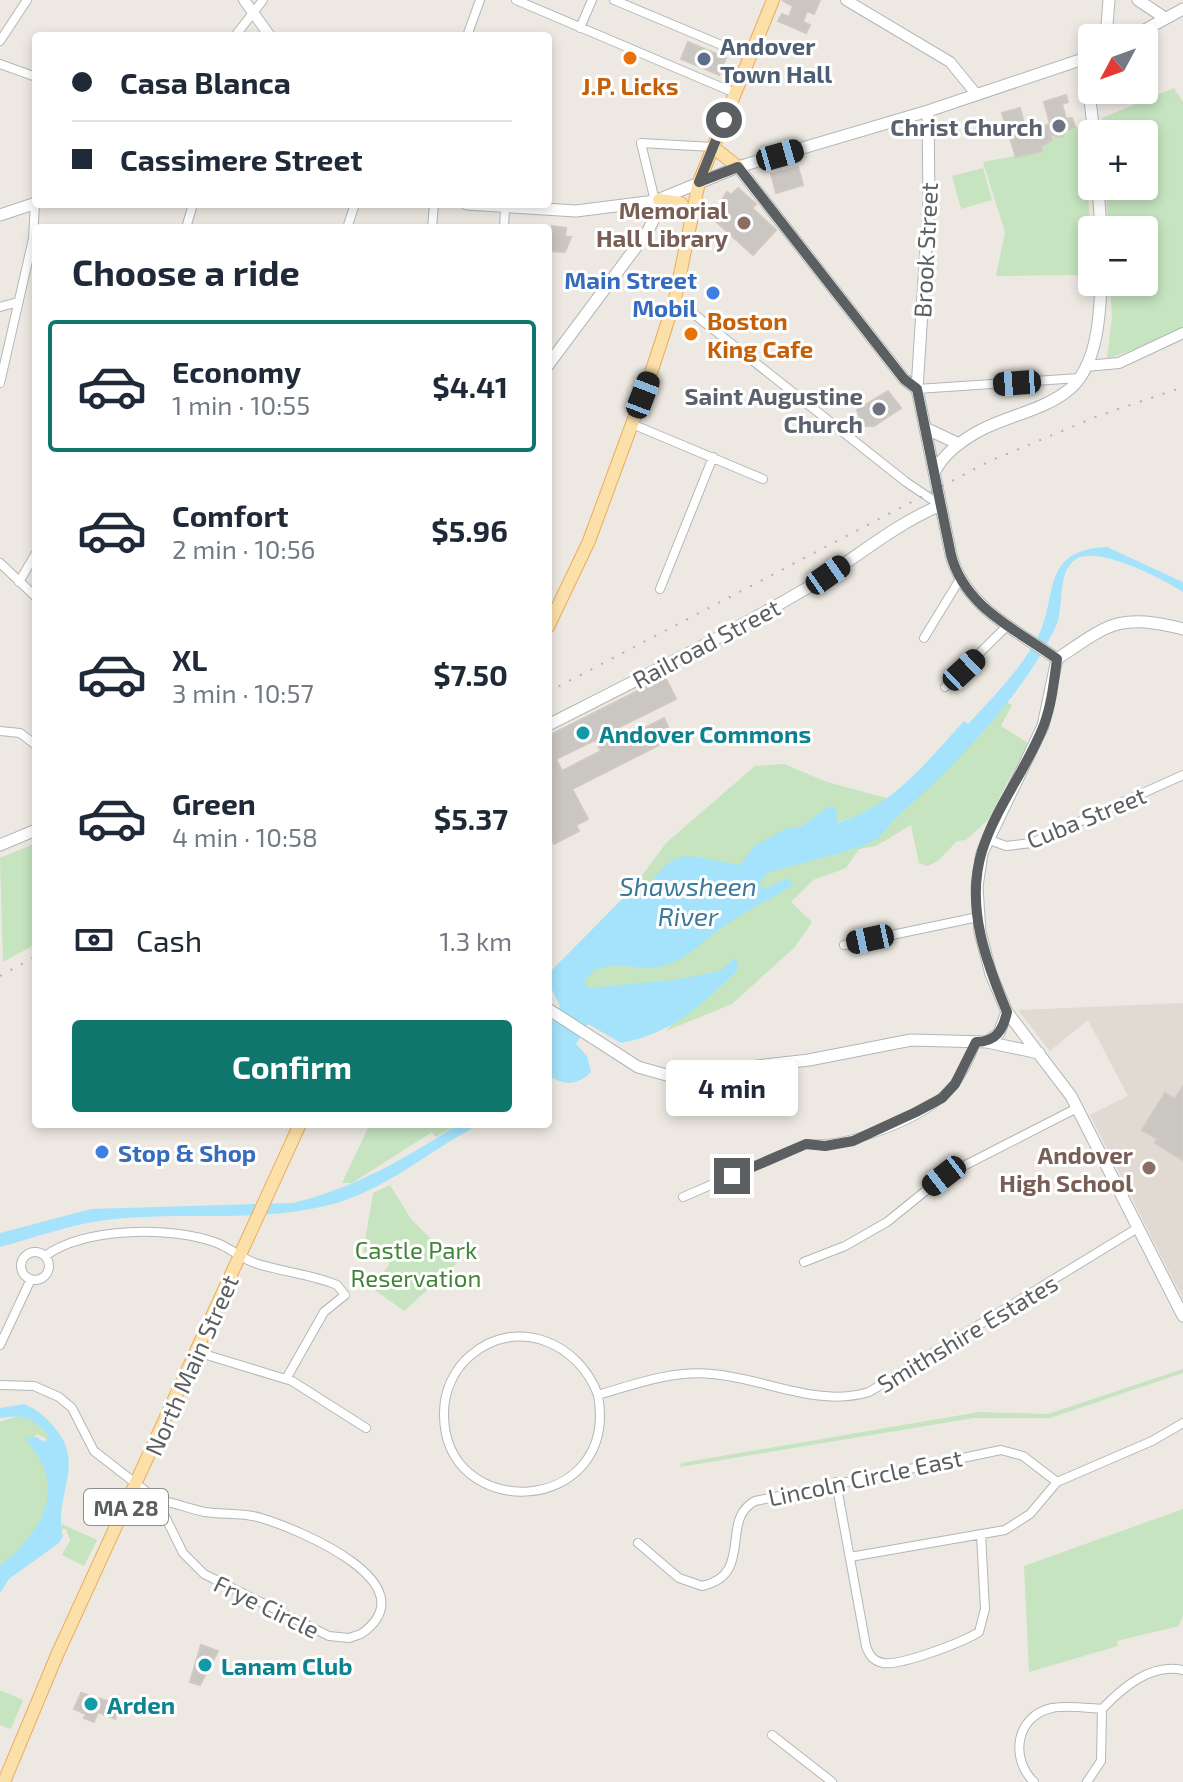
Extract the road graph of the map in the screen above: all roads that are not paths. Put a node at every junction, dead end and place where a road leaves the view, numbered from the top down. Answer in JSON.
{"nodes":[{"id":1,"x":27,"y":0,"type":"edge"},
{"id":2,"x":244,"y":0,"type":"edge"},
{"id":3,"x":263,"y":0,"type":"edge"},
{"id":4,"x":480,"y":0,"type":"edge"},
{"id":5,"x":516,"y":0,"type":"edge"},
{"id":6,"x":592,"y":0,"type":"edge"},
{"id":7,"x":614,"y":0,"type":"edge"},
{"id":8,"x":773,"y":0,"type":"edge"},
{"id":9,"x":846,"y":0,"type":"edge"},
{"id":10,"x":1109,"y":0,"type":"edge"},
{"id":11,"x":1138,"y":0,"type":"edge"},
{"id":12,"x":1183,"y":9,"type":"edge"},
{"id":13,"x":254,"y":13,"type":"junction"},
{"id":14,"x":1165,"y":18,"type":"junction"},
{"id":15,"x":1107,"y":24,"type":"edge"},
{"id":16,"x":1154,"y":24,"type":"edge"},
{"id":17,"x":580,"y":28,"type":"junction"},
{"id":18,"x":238,"y":32,"type":"edge"},
{"id":19,"x":267,"y":32,"type":"edge"},
{"id":20,"x":468,"y":32,"type":"edge"},
{"id":21,"x":0,"y":41,"type":"edge"},
{"id":22,"x":750,"y":57,"type":"junction"},
{"id":23,"x":1078,"y":61,"type":"edge"},
{"id":24,"x":0,"y":64,"type":"edge"},
{"id":25,"x":32,"y":76,"type":"edge"},
{"id":26,"x":735,"y":93,"type":"junction"},
{"id":27,"x":977,"y":95,"type":"junction"},
{"id":28,"x":928,"y":111,"type":"junction"},
{"id":29,"x":713,"y":147,"type":"junction"},
{"id":30,"x":738,"y":167,"type":"junction"},
{"id":31,"x":699,"y":182,"type":"junction"},
{"id":32,"x":655,"y":201,"type":"junction"},
{"id":33,"x":32,"y":204,"type":"edge"},
{"id":34,"x":505,"y":208,"type":"joint"},
{"id":35,"x":1,"y":212,"type":"edge"},
{"id":36,"x":691,"y":222,"type":"junction"},
{"id":37,"x":504,"y":224,"type":"edge"},
{"id":38,"x":32,"y":243,"type":"edge"},
{"id":39,"x":1100,"y":296,"type":"edge"},
{"id":40,"x":675,"y":299,"type":"junction"},
{"id":41,"x":18,"y":302,"type":"junction"},
{"id":42,"x":0,"y":307,"type":"edge"},
{"id":43,"x":1183,"y":333,"type":"edge"},
{"id":44,"x":552,"y":360,"type":"edge"},
{"id":45,"x":1086,"y":366,"type":"junction"},
{"id":46,"x":1079,"y":378,"type":"junction"},
{"id":47,"x":0,"y":383,"type":"edge"},
{"id":48,"x":917,"y":389,"type":"junction"},
{"id":49,"x":632,"y":424,"type":"junction"},
{"id":50,"x":925,"y":428,"type":"junction"},
{"id":51,"x":959,"y":444,"type":"junction"},
{"id":52,"x":713,"y":457,"type":"junction"},
{"id":53,"x":935,"y":471,"type":"junction"},
{"id":54,"x":763,"y":479,"type":"dead end"},
{"id":55,"x":941,"y":505,"type":"junction"},
{"id":56,"x":32,"y":560,"type":"edge"},
{"id":57,"x":0,"y":563,"type":"edge"},
{"id":58,"x":960,"y":579,"type":"junction"},
{"id":59,"x":19,"y":582,"type":"junction"},
{"id":60,"x":660,"y":589,"type":"dead end"},
{"id":61,"x":32,"y":593,"type":"edge"},
{"id":62,"x":552,"y":619,"type":"edge"},
{"id":63,"x":1007,"y":626,"type":"junction"},
{"id":64,"x":1183,"y":629,"type":"edge"},
{"id":65,"x":924,"y":638,"type":"dead end"},
{"id":66,"x":1053,"y":655,"type":"junction"},
{"id":67,"x":945,"y":687,"type":"dead end"},
{"id":68,"x":552,"y":723,"type":"edge"},
{"id":69,"x":0,"y":731,"type":"edge"},
{"id":70,"x":32,"y":742,"type":"edge"},
{"id":71,"x":1183,"y":775,"type":"edge"},
{"id":72,"x":32,"y":832,"type":"edge"},
{"id":73,"x":987,"y":839,"type":"junction"},
{"id":74,"x":0,"y":845,"type":"edge"},
{"id":75,"x":978,"y":917,"type":"junction"},
{"id":76,"x":844,"y":945,"type":"dead end"},
{"id":77,"x":552,"y":1011,"type":"edge"},
{"id":78,"x":1007,"y":1012,"type":"junction"},
{"id":79,"x":982,"y":1042,"type":"junction"},
{"id":80,"x":1039,"y":1053,"type":"junction"},
{"id":81,"x":1077,"y":1108,"type":"junction"},
{"id":82,"x":298,"y":1128,"type":"edge"},
{"id":83,"x":683,"y":1197,"type":"dead end"},
{"id":84,"x":1136,"y":1229,"type":"junction"},
{"id":85,"x":45,"y":1256,"type":"junction"},
{"id":86,"x":239,"y":1256,"type":"junction"},
{"id":87,"x":804,"y":1262,"type":"dead end"},
{"id":88,"x":31,"y":1279,"type":"junction"},
{"id":89,"x":1183,"y":1316,"type":"edge"},
{"id":90,"x":0,"y":1345,"type":"edge"},
{"id":91,"x":197,"y":1352,"type":"junction"},
{"id":92,"x":286,"y":1379,"type":"junction"},
{"id":93,"x":0,"y":1385,"type":"edge"},
{"id":94,"x":598,"y":1395,"type":"junction"},
{"id":95,"x":1183,"y":1423,"type":"edge"},
{"id":96,"x":366,"y":1428,"type":"dead end"},
{"id":97,"x":836,"y":1482,"type":"junction"},
{"id":98,"x":1057,"y":1482,"type":"junction"},
{"id":99,"x":137,"y":1484,"type":"junction"},
{"id":100,"x":157,"y":1500,"type":"junction"},
{"id":101,"x":981,"y":1534,"type":"junction"},
{"id":102,"x":638,"y":1543,"type":"dead end"},
{"id":103,"x":850,"y":1557,"type":"junction"},
{"id":104,"x":1183,"y":1670,"type":"edge"},
{"id":105,"x":1102,"y":1709,"type":"junction"},
{"id":106,"x":772,"y":1735,"type":"dead end"},
{"id":107,"x":4,"y":1782,"type":"edge"},
{"id":108,"x":832,"y":1782,"type":"edge"},
{"id":109,"x":1034,"y":1782,"type":"edge"},
{"id":110,"x":1087,"y":1782,"type":"edge"}],
"edges":[{"from":1,"to":21,"type":"street"},
{"from":2,"to":13,"type":"street"},
{"from":3,"to":13,"type":"street"},
{"from":4,"to":20,"type":"street"},
{"from":5,"to":17,"type":"street"},
{"from":6,"to":17,"type":"street"},
{"from":7,"to":22,"type":"street"},
{"from":8,"to":22,"type":"main road"},
{"from":9,"to":27,"type":"street"},
{"from":10,"to":15,"type":"main road"},
{"from":11,"to":14,"type":"main road"},
{"from":12,"to":14,"type":"main road"},
{"from":13,"to":18,"type":"street"},
{"from":13,"to":19,"type":"street"},
{"from":14,"to":16,"type":"main road"},
{"from":17,"to":26,"type":"street"},
{"from":22,"to":26,"type":"main road"},
{"from":23,"to":27,"type":"main road"},
{"from":24,"to":25,"type":"street"},
{"from":26,"to":29,"type":"main road"},
{"from":27,"to":28,"type":"main road"},
{"from":28,"to":30,"type":"main road"},
{"from":28,"to":48,"type":"main road","name":"Brook Street"},
{"from":29,"to":30,"type":"main road"},
{"from":29,"to":31,"type":"main road"},
{"from":29,"to":32,"type":"street"},
{"from":30,"to":31,"type":"main road"},
{"from":30,"to":48,"type":"main road"},
{"from":31,"to":32,"type":"main road"},
{"from":31,"to":36,"type":"main road"},
{"from":32,"to":34,"type":"main road"},
{"from":32,"to":36,"type":"main road"},
{"from":32,"to":44,"type":"main road"},
{"from":33,"to":35,"type":"main road"},
{"from":34,"to":37,"type":"street"},
{"from":36,"to":40,"type":"main road"},
{"from":38,"to":41,"type":"street"},
{"from":39,"to":45,"type":"main road"},
{"from":40,"to":49,"type":"main road"},
{"from":40,"to":55,"type":"street"},
{"from":41,"to":42,"type":"street"},
{"from":41,"to":47,"type":"street"},
{"from":43,"to":45,"type":"street"},
{"from":45,"to":46,"type":"main road"},
{"from":46,"to":48,"type":"street"},
{"from":46,"to":51,"type":"main road"},
{"from":48,"to":50,"type":"main road","name":"Brook Street"},
{"from":49,"to":52,"type":"street"},
{"from":49,"to":62,"type":"main road"},
{"from":50,"to":51,"type":"main road"},
{"from":50,"to":53,"type":"main road","name":"Brook Street"},
{"from":51,"to":53,"type":"main road"},
{"from":52,"to":54,"type":"street"},
{"from":52,"to":60,"type":"street"},
{"from":53,"to":55,"type":"main road","name":"Brook Street"},
{"from":55,"to":58,"type":"main road","name":"Brook Street"},
{"from":55,"to":68,"type":"main road","name":"Railroad Street"},
{"from":56,"to":59,"type":"street"},
{"from":57,"to":59,"type":"street"},
{"from":58,"to":63,"type":"main road"},
{"from":58,"to":65,"type":"street"},
{"from":59,"to":61,"type":"street"},
{"from":63,"to":66,"type":"main road"},
{"from":63,"to":67,"type":"street"},
{"from":64,"to":66,"type":"main road"},
{"from":66,"to":73,"type":"main road"},
{"from":69,"to":70,"type":"street"},
{"from":71,"to":73,"type":"street","name":"Cuba Street"},
{"from":72,"to":74,"type":"main road"},
{"from":73,"to":75,"type":"main road"},
{"from":75,"to":76,"type":"street"},
{"from":75,"to":78,"type":"main road"},
{"from":77,"to":79,"type":"main road"},
{"from":78,"to":79,"type":"main road"},
{"from":78,"to":80,"type":"main road"},
{"from":79,"to":80,"type":"main road"},
{"from":79,"to":83,"type":"street"},
{"from":80,"to":81,"type":"main road"},
{"from":81,"to":84,"type":"main road"},
{"from":81,"to":87,"type":"street"},
{"from":82,"to":86,"type":"main road","name":"North Main Street","number":"MA 28"},
{"from":84,"to":89,"type":"main road"},
{"from":84,"to":94,"type":"street","name":"Smithshire Estates"},
{"from":85,"to":86,"type":"street"},
{"from":85,"to":88,"type":"street"},
{"from":85,"to":88,"type":"street"},
{"from":86,"to":91,"type":"main road","name":"North Main Street","number":"MA 28"},
{"from":86,"to":92,"type":"street"},
{"from":88,"to":90,"type":"street"},
{"from":91,"to":92,"type":"street"},
{"from":91,"to":99,"type":"main road","name":"North Main Street","number":"MA 28"},
{"from":92,"to":96,"type":"street"},
{"from":93,"to":99,"type":"street","name":"Frye Circle"},
{"from":94,"to":94,"type":"street"},
{"from":95,"to":98,"type":"street"},
{"from":97,"to":98,"type":"street","name":"Lincoln Circle East"},
{"from":97,"to":102,"type":"street","name":"Lincoln Circle East"},
{"from":97,"to":103,"type":"street"},
{"from":98,"to":101,"type":"street"},
{"from":99,"to":100,"type":"street","name":"Frye Circle"},
{"from":99,"to":107,"type":"main road","name":"North Main Street","number":"MA 28"},
{"from":100,"to":100,"type":"street","name":"Frye Circle"},
{"from":101,"to":103,"type":"street"},
{"from":101,"to":103,"type":"street"},
{"from":104,"to":105,"type":"street"},
{"from":105,"to":109,"type":"street"},
{"from":105,"to":110,"type":"street"},
{"from":106,"to":108,"type":"street"}]}
